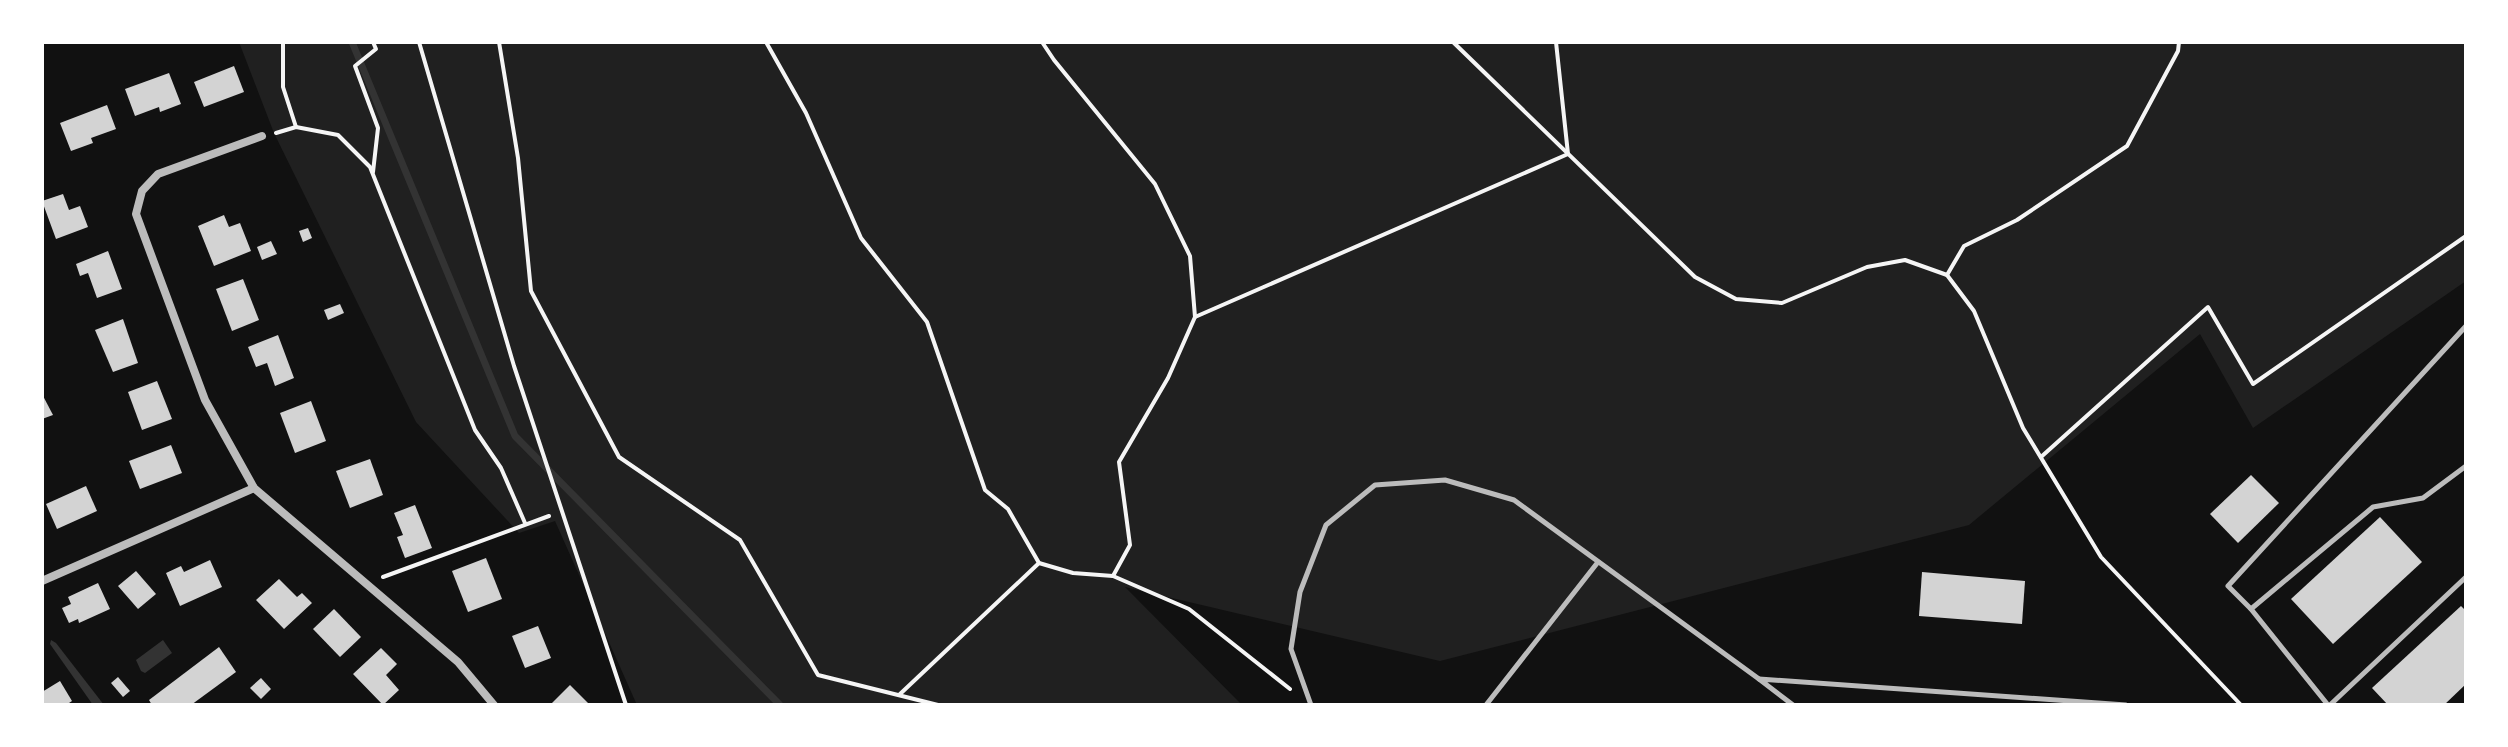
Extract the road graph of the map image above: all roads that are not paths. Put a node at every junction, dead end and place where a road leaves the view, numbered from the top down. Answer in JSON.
{"nodes":[{"id":1,"x":262,"y":136,"type":"road end"},
{"id":2,"x":2466,"y":326,"type":"edge"},
{"id":3,"x":2466,"y":466,"type":"edge"},
{"id":4,"x":254,"y":488,"type":"junction"},
{"id":5,"x":1598,"y":562,"type":"junction"},
{"id":6,"x":2466,"y":577,"type":"edge"},
{"id":7,"x":42,"y":581,"type":"edge"},
{"id":8,"x":2251,"y":609,"type":"junction"},
{"id":9,"x":1759,"y":679,"type":"junction"},
{"id":10,"x":494,"y":705,"type":"edge"},
{"id":11,"x":1311,"y":705,"type":"edge"},
{"id":12,"x":1486,"y":705,"type":"edge"},
{"id":13,"x":1793,"y":705,"type":"edge"},
{"id":14,"x":2126,"y":705,"type":"edge"},
{"id":15,"x":2329,"y":705,"type":"edge"}],
"edges":[{"from":1,"to":4,"type":"street"},
{"from":2,"to":8,"type":"lane"},
{"from":3,"to":8,"type":"lane"},
{"from":4,"to":7,"type":"street"},
{"from":4,"to":10,"type":"street"},
{"from":5,"to":9,"type":"lane"},
{"from":5,"to":11,"type":"lane"},
{"from":5,"to":12,"type":"lane"},
{"from":6,"to":15,"type":"lane"},
{"from":8,"to":15,"type":"lane"},
{"from":9,"to":13,"type":"lane"},
{"from":9,"to":14,"type":"lane"}]}
